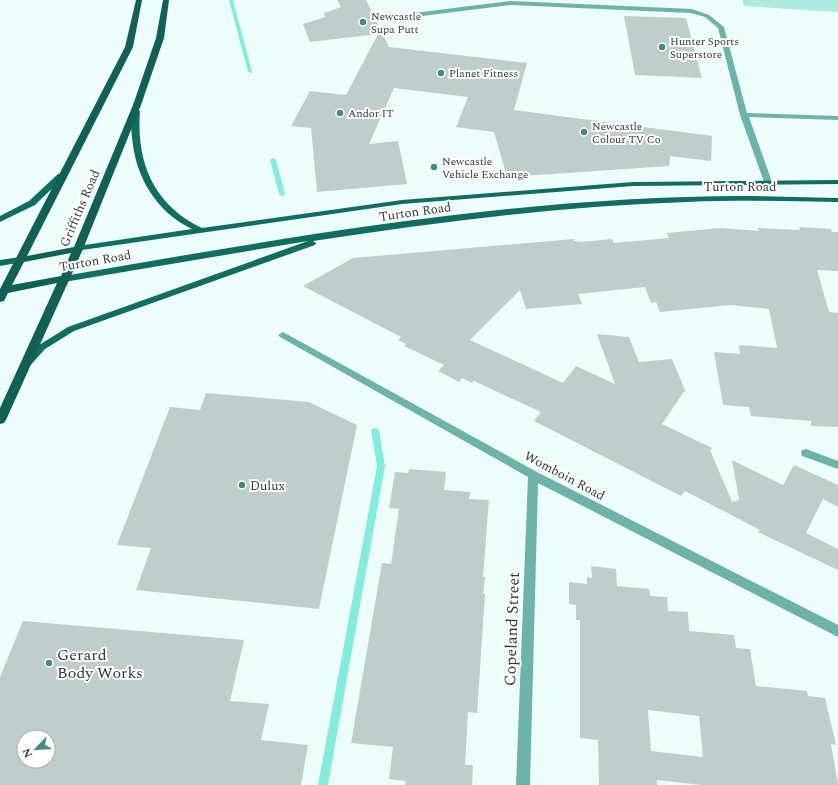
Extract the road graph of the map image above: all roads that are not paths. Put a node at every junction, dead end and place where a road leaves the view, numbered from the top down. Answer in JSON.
{"nodes":[{"id":1,"x":139,"y":0,"type":"edge"},
{"id":2,"x":166,"y":0,"type":"edge"},
{"id":3,"x":627,"y":0,"type":"edge"},
{"id":4,"x":629,"y":8,"type":"junction"},
{"id":5,"x":398,"y":17,"type":"dead end"},
{"id":6,"x":137,"y":105,"type":"junction"},
{"id":7,"x":744,"y":115,"type":"junction"},
{"id":8,"x":838,"y":118,"type":"edge"},
{"id":9,"x":62,"y":176,"type":"junction"},
{"id":10,"x":768,"y":182,"type":"junction"},
{"id":11,"x":838,"y":182,"type":"edge"},
{"id":12,"x":838,"y":200,"type":"edge"},
{"id":13,"x":0,"y":219,"type":"edge"},
{"id":14,"x":202,"y":230,"type":"junction"},
{"id":15,"x":337,"y":234,"type":"junction"},
{"id":16,"x":78,"y":249,"type":"junction"},
{"id":17,"x":20,"y":260,"type":"junction"},
{"id":18,"x":0,"y":263,"type":"edge"},
{"id":19,"x":64,"y":279,"type":"junction"},
{"id":20,"x":2,"y":290,"type":"edge"},
{"id":21,"x":0,"y":299,"type":"edge"},
{"id":22,"x":283,"y":335,"type":"dead end"},
{"id":23,"x":23,"y":368,"type":"junction"},
{"id":24,"x":0,"y":420,"type":"edge"},
{"id":25,"x":806,"y":453,"type":"dead end"},
{"id":26,"x":838,"y":465,"type":"edge"},
{"id":27,"x":534,"y":475,"type":"junction"},
{"id":28,"x":838,"y":631,"type":"edge"},
{"id":29,"x":523,"y":785,"type":"edge"}],
"edges":[{"from":1,"to":9,"type":"highway","name":"Griffiths Road"},
{"from":2,"to":6,"type":"highway","name":"Griffiths Road"},
{"from":3,"to":4,"type":"street"},
{"from":4,"to":5,"type":"street"},
{"from":4,"to":7,"type":"street"},
{"from":6,"to":14,"type":"main road"},
{"from":6,"to":16,"type":"highway","name":"Griffiths Road"},
{"from":7,"to":8,"type":"street"},
{"from":7,"to":10,"type":"street"},
{"from":9,"to":13,"type":"main road"},
{"from":9,"to":17,"type":"highway","name":"Griffiths Road"},
{"from":10,"to":11,"type":"main road","name":"Turton Road"},
{"from":10,"to":14,"type":"main road","name":"Turton Road"},
{"from":12,"to":15,"type":"main road","name":"Turton Road"},
{"from":14,"to":16,"type":"main road","name":"Turton Road"},
{"from":15,"to":19,"type":"main road","name":"Turton Road"},
{"from":15,"to":23,"type":"main road"},
{"from":16,"to":17,"type":"highway","name":"Turton Road"},
{"from":16,"to":19,"type":"highway","name":"Griffiths Road"},
{"from":17,"to":18,"type":"main road","name":"Turton Road"},
{"from":17,"to":20,"type":"highway","name":"Griffiths Road"},
{"from":19,"to":20,"type":"highway","name":"Turton Road"},
{"from":19,"to":23,"type":"highway","name":"Griffiths Road"},
{"from":20,"to":21,"type":"highway","name":"Griffiths Road"},
{"from":22,"to":27,"type":"street","name":"Womboin Road"},
{"from":23,"to":24,"type":"highway","name":"Griffiths Road"},
{"from":25,"to":26,"type":"street"},
{"from":27,"to":28,"type":"street","name":"Womboin Road"},
{"from":27,"to":29,"type":"street","name":"Copeland Street"}]}
